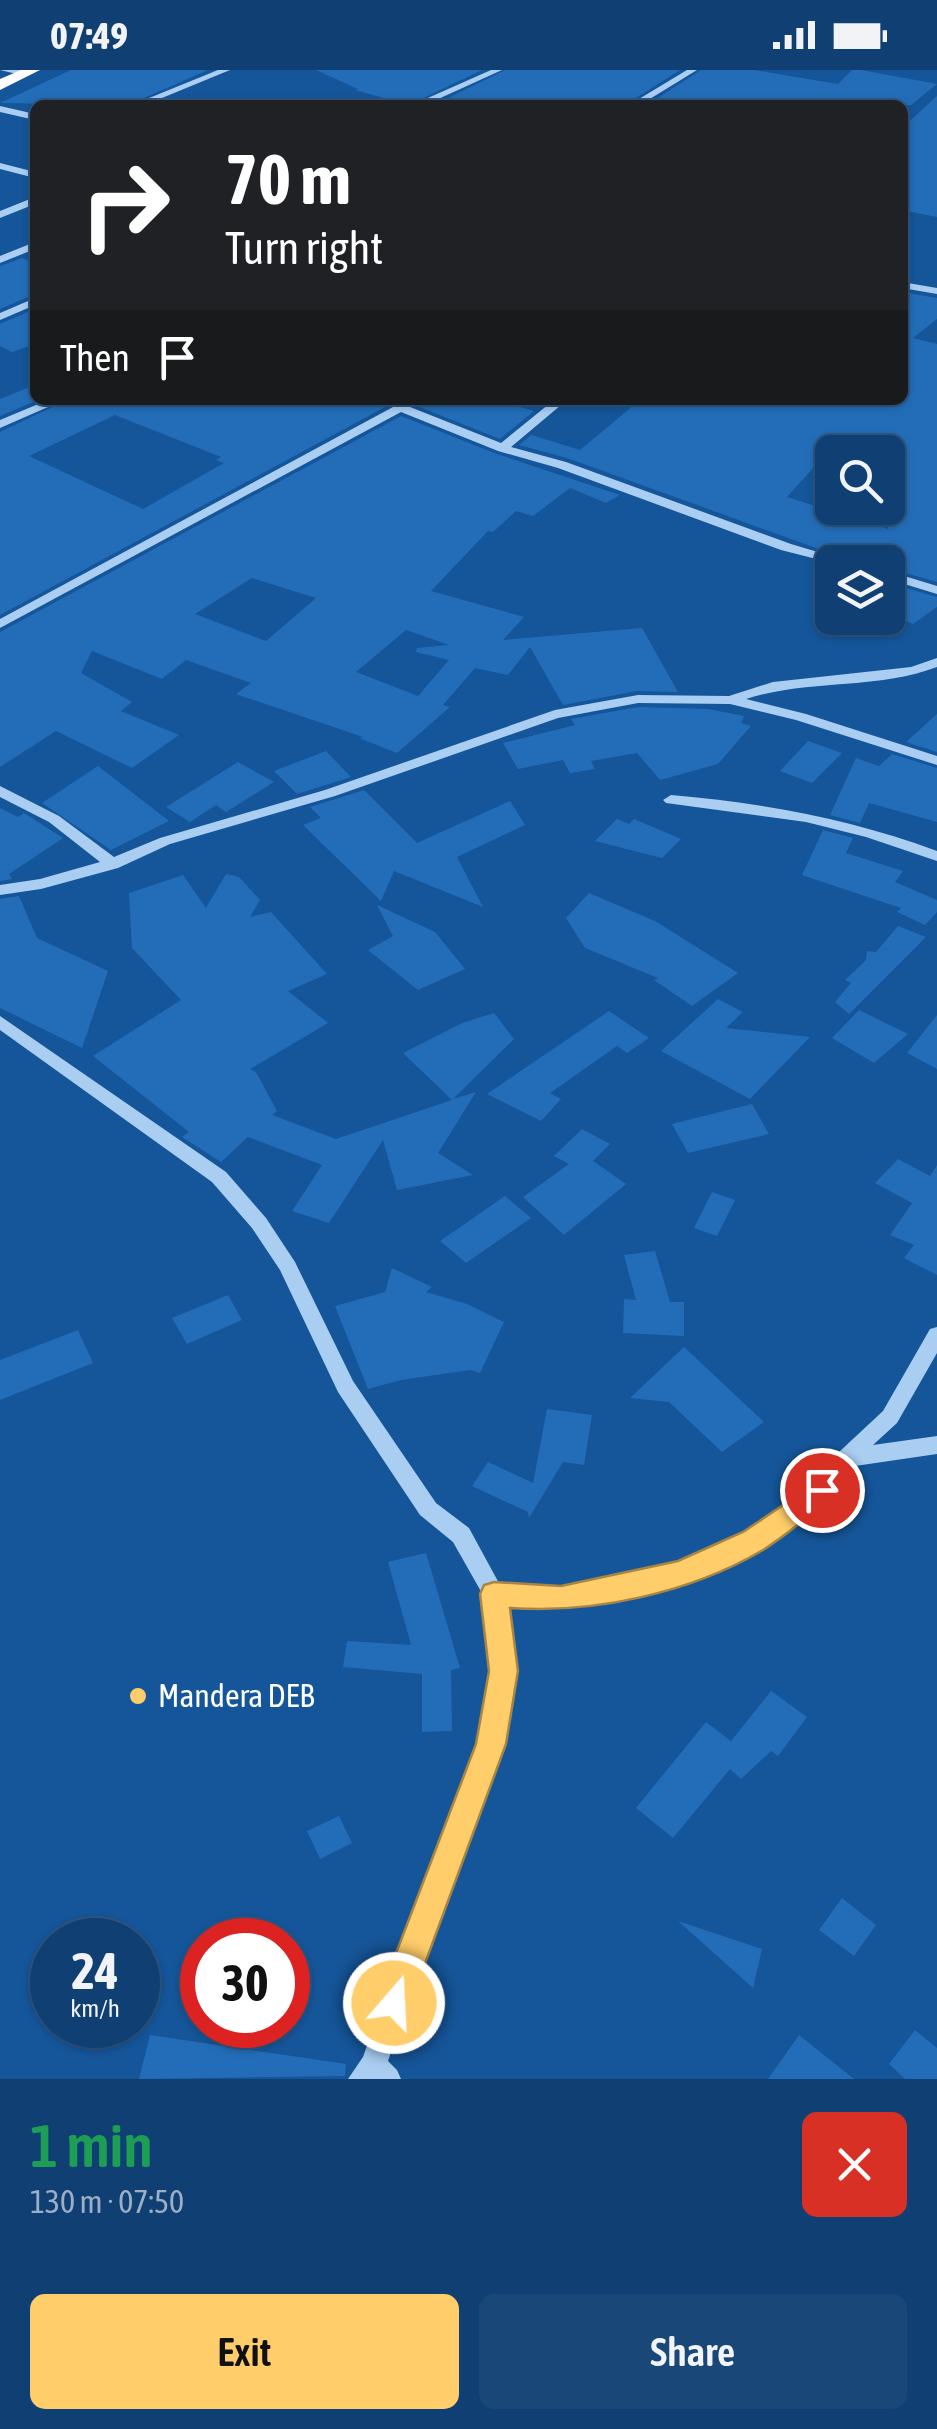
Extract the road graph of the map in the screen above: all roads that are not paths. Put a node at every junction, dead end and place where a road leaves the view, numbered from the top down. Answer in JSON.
{"nodes":[{"id":1,"x":3,"y":70,"type":"edge"},
{"id":2,"x":226,"y":70,"type":"edge"},
{"id":3,"x":498,"y":70,"type":"edge"},
{"id":4,"x":693,"y":70,"type":"edge"},
{"id":5,"x":29,"y":72,"type":"edge"},
{"id":6,"x":0,"y":85,"type":"edge"},
{"id":7,"x":149,"y":100,"type":"edge"},
{"id":8,"x":429,"y":100,"type":"edge"},
{"id":9,"x":642,"y":100,"type":"edge"},
{"id":10,"x":0,"y":109,"type":"edge"},
{"id":11,"x":30,"y":116,"type":"edge"},
{"id":12,"x":0,"y":166,"type":"edge"},
{"id":13,"x":13,"y":170,"type":"junction"},
{"id":14,"x":30,"y":174,"type":"edge"},
{"id":15,"x":0,"y":175,"type":"edge"},
{"id":16,"x":30,"y":202,"type":"edge"},
{"id":17,"x":0,"y":215,"type":"edge"},
{"id":18,"x":30,"y":248,"type":"edge"},
{"id":19,"x":0,"y":260,"type":"edge"},
{"id":20,"x":908,"y":286,"type":"edge"},
{"id":21,"x":937,"y":291,"type":"edge"},
{"id":22,"x":30,"y":303,"type":"edge"},
{"id":23,"x":2,"y":314,"type":"edge"},
{"id":24,"x":46,"y":405,"type":"edge"},
{"id":25,"x":404,"y":405,"type":"edge"},
{"id":26,"x":408,"y":405,"type":"edge"},
{"id":27,"x":555,"y":405,"type":"edge"},
{"id":28,"x":0,"y":424,"type":"edge"},
{"id":29,"x":502,"y":448,"type":"junction"},
{"id":30,"x":815,"y":554,"type":"edge"},
{"id":31,"x":905,"y":580,"type":"edge"},
{"id":32,"x":937,"y":590,"type":"edge"},
{"id":33,"x":0,"y":624,"type":"edge"},
{"id":34,"x":937,"y":662,"type":"edge"},
{"id":35,"x":730,"y":700,"type":"junction"},
{"id":36,"x":937,"y":762,"type":"edge"},
{"id":37,"x":0,"y":791,"type":"edge"},
{"id":38,"x":671,"y":800,"type":"dead end"},
{"id":39,"x":937,"y":856,"type":"edge"},
{"id":40,"x":112,"y":864,"type":"junction"},
{"id":41,"x":0,"y":890,"type":"edge"},
{"id":42,"x":0,"y":1022,"type":"edge"},
{"id":43,"x":937,"y":1335,"type":"edge"},
{"id":44,"x":937,"y":1445,"type":"edge"},
{"id":45,"x":846,"y":1458,"type":"junction"},
{"id":46,"x":494,"y":1594,"type":"junction"},
{"id":47,"x":374,"y":2074,"type":"edge"}],
"edges":[{"from":1,"to":5,"type":"street"},
{"from":2,"to":7,"type":"street"},
{"from":3,"to":8,"type":"street"},
{"from":4,"to":9,"type":"street"},
{"from":5,"to":6,"type":"highway"},
{"from":10,"to":11,"type":"street"},
{"from":12,"to":13,"type":"street"},
{"from":13,"to":14,"type":"street"},
{"from":13,"to":15,"type":"street"},
{"from":16,"to":17,"type":"street"},
{"from":18,"to":19,"type":"street"},
{"from":20,"to":21,"type":"street"},
{"from":22,"to":23,"type":"street"},
{"from":24,"to":28,"type":"street"},
{"from":25,"to":33,"type":"street"},
{"from":26,"to":29,"type":"street"},
{"from":27,"to":29,"type":"street"},
{"from":29,"to":30,"type":"street"},
{"from":31,"to":32,"type":"street"},
{"from":34,"to":35,"type":"street"},
{"from":35,"to":36,"type":"street"},
{"from":35,"to":40,"type":"street"},
{"from":37,"to":40,"type":"street"},
{"from":38,"to":39,"type":"street"},
{"from":40,"to":41,"type":"street"},
{"from":42,"to":46,"type":"street"},
{"from":43,"to":45,"type":"street"},
{"from":44,"to":45,"type":"street"},
{"from":45,"to":46,"type":"street"},
{"from":46,"to":47,"type":"street"}]}
